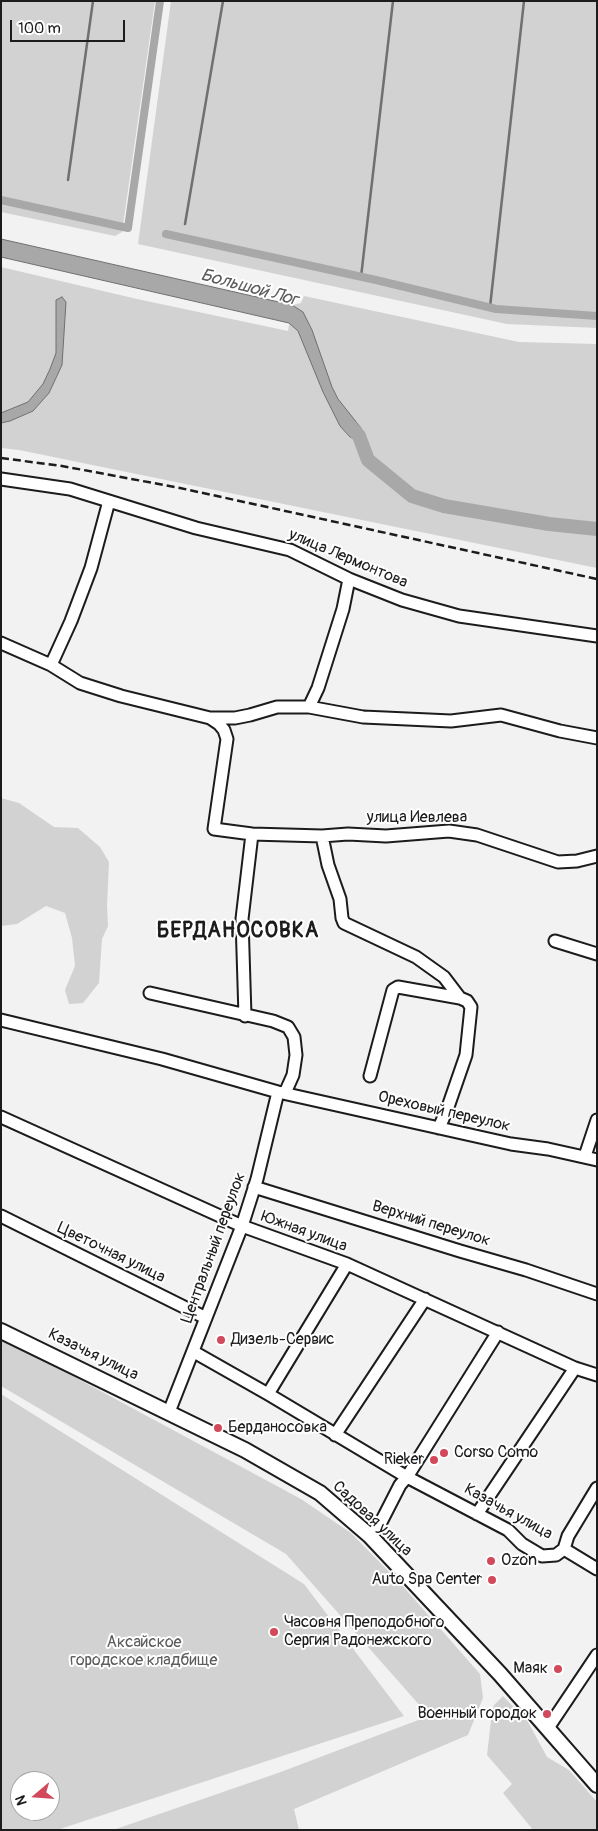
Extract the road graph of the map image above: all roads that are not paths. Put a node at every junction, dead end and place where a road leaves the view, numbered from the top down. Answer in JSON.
{"nodes":[{"id":1,"x":1,"y":479,"type":"edge"},
{"id":2,"x":109,"y":501,"type":"junction"},
{"id":3,"x":349,"y":579,"type":"junction"},
{"id":4,"x":597,"y":636,"type":"edge"},
{"id":5,"x":1,"y":643,"type":"edge"},
{"id":6,"x":51,"y":665,"type":"junction"},
{"id":7,"x":309,"y":707,"type":"junction"},
{"id":8,"x":210,"y":718,"type":"junction"},
{"id":9,"x":597,"y":738,"type":"edge"},
{"id":10,"x":252,"y":834,"type":"junction"},
{"id":11,"x":322,"y":836,"type":"junction"},
{"id":12,"x":597,"y":856,"type":"edge"},
{"id":13,"x":555,"y":941,"type":"dead end"},
{"id":14,"x":597,"y":954,"type":"edge"},
{"id":15,"x":150,"y":993,"type":"dead end"},
{"id":16,"x":460,"y":998,"type":"junction"},
{"id":17,"x":245,"y":1016,"type":"junction"},
{"id":18,"x":1,"y":1020,"type":"edge"},
{"id":19,"x":370,"y":1076,"type":"dead end"},
{"id":20,"x":282,"y":1092,"type":"junction"},
{"id":21,"x":1,"y":1117,"type":"edge"},
{"id":22,"x":597,"y":1120,"type":"edge"},
{"id":23,"x":439,"y":1128,"type":"junction"},
{"id":24,"x":585,"y":1156,"type":"junction"},
{"id":25,"x":597,"y":1160,"type":"edge"},
{"id":26,"x":254,"y":1187,"type":"junction"},
{"id":27,"x":1,"y":1216,"type":"edge"},
{"id":28,"x":242,"y":1226,"type":"junction"},
{"id":29,"x":347,"y":1264,"type":"junction"},
{"id":30,"x":597,"y":1294,"type":"edge"},
{"id":31,"x":425,"y":1299,"type":"junction"},
{"id":32,"x":206,"y":1318,"type":"junction"},
{"id":33,"x":1,"y":1331,"type":"edge"},
{"id":34,"x":498,"y":1332,"type":"junction"},
{"id":35,"x":194,"y":1352,"type":"junction"},
{"id":36,"x":575,"y":1368,"type":"junction"},
{"id":37,"x":597,"y":1376,"type":"edge"},
{"id":38,"x":268,"y":1394,"type":"junction"},
{"id":39,"x":169,"y":1412,"type":"junction"},
{"id":40,"x":335,"y":1434,"type":"junction"},
{"id":41,"x":406,"y":1477,"type":"junction"},
{"id":42,"x":597,"y":1488,"type":"edge"},
{"id":43,"x":477,"y":1514,"type":"junction"},
{"id":44,"x":370,"y":1536,"type":"junction"},
{"id":45,"x":564,"y":1549,"type":"junction"},
{"id":46,"x":597,"y":1569,"type":"edge"},
{"id":47,"x":597,"y":1655,"type":"edge"},
{"id":48,"x":548,"y":1728,"type":"junction"},
{"id":49,"x":597,"y":1785,"type":"edge"}],
"edges":[{"from":1,"to":2,"type":"street","name":"улица Лермонтова"},
{"from":2,"to":3,"type":"street","name":"улица Лермонтова"},
{"from":2,"to":6,"type":"street"},
{"from":3,"to":4,"type":"street","name":"улица Лермонтова"},
{"from":3,"to":7,"type":"street"},
{"from":5,"to":6,"type":"street"},
{"from":6,"to":8,"type":"street"},
{"from":7,"to":8,"type":"street"},
{"from":7,"to":9,"type":"street"},
{"from":8,"to":10,"type":"street","name":"улица Иевлева"},
{"from":10,"to":11,"type":"street","name":"улица Иевлева"},
{"from":10,"to":17,"type":"street"},
{"from":11,"to":12,"type":"street","name":"улица Иевлева"},
{"from":11,"to":16,"type":"street"},
{"from":13,"to":14,"type":"street"},
{"from":15,"to":17,"type":"street"},
{"from":16,"to":19,"type":"street"},
{"from":16,"to":23,"type":"street"},
{"from":17,"to":20,"type":"street"},
{"from":18,"to":20,"type":"street","name":"Ореховый переулок"},
{"from":20,"to":23,"type":"street","name":"Ореховый переулок"},
{"from":20,"to":26,"type":"street","name":"Центральный переулок"},
{"from":21,"to":28,"type":"street","name":"Южная улица"},
{"from":22,"to":24,"type":"street"},
{"from":23,"to":24,"type":"street","name":"Ореховый переулок"},
{"from":24,"to":25,"type":"street","name":"Ореховый переулок"},
{"from":26,"to":28,"type":"street","name":"Центральный переулок"},
{"from":26,"to":30,"type":"street","name":"Верхний переулок"},
{"from":27,"to":32,"type":"street","name":"Цветочная улица"},
{"from":28,"to":29,"type":"street","name":"Южная улица"},
{"from":28,"to":32,"type":"street","name":"Центральный переулок"},
{"from":29,"to":31,"type":"street","name":"Южная улица"},
{"from":29,"to":38,"type":"street"},
{"from":31,"to":34,"type":"street","name":"Южная улица"},
{"from":31,"to":40,"type":"street"},
{"from":32,"to":35,"type":"street","name":"Центральный переулок"},
{"from":33,"to":39,"type":"main road","name":"Казачья улица"},
{"from":34,"to":36,"type":"street","name":"Южная улица"},
{"from":34,"to":41,"type":"street"},
{"from":35,"to":38,"type":"street","name":"Казачья улица"},
{"from":35,"to":39,"type":"street","name":"Центральный переулок"},
{"from":36,"to":37,"type":"street","name":"Южная улица"},
{"from":36,"to":43,"type":"street"},
{"from":38,"to":40,"type":"street","name":"Казачья улица"},
{"from":39,"to":44,"type":"main road","name":"Садовая улица"},
{"from":40,"to":41,"type":"street","name":"Казачья улица"},
{"from":41,"to":43,"type":"street","name":"Казачья улица"},
{"from":41,"to":44,"type":"street"},
{"from":42,"to":45,"type":"street"},
{"from":43,"to":45,"type":"street","name":"Казачья улица"},
{"from":44,"to":48,"type":"main road","name":"Садовая улица"},
{"from":45,"to":46,"type":"street","name":"Казачья улица"},
{"from":47,"to":48,"type":"street"},
{"from":48,"to":49,"type":"main road","name":"Садовая улица"}]}
